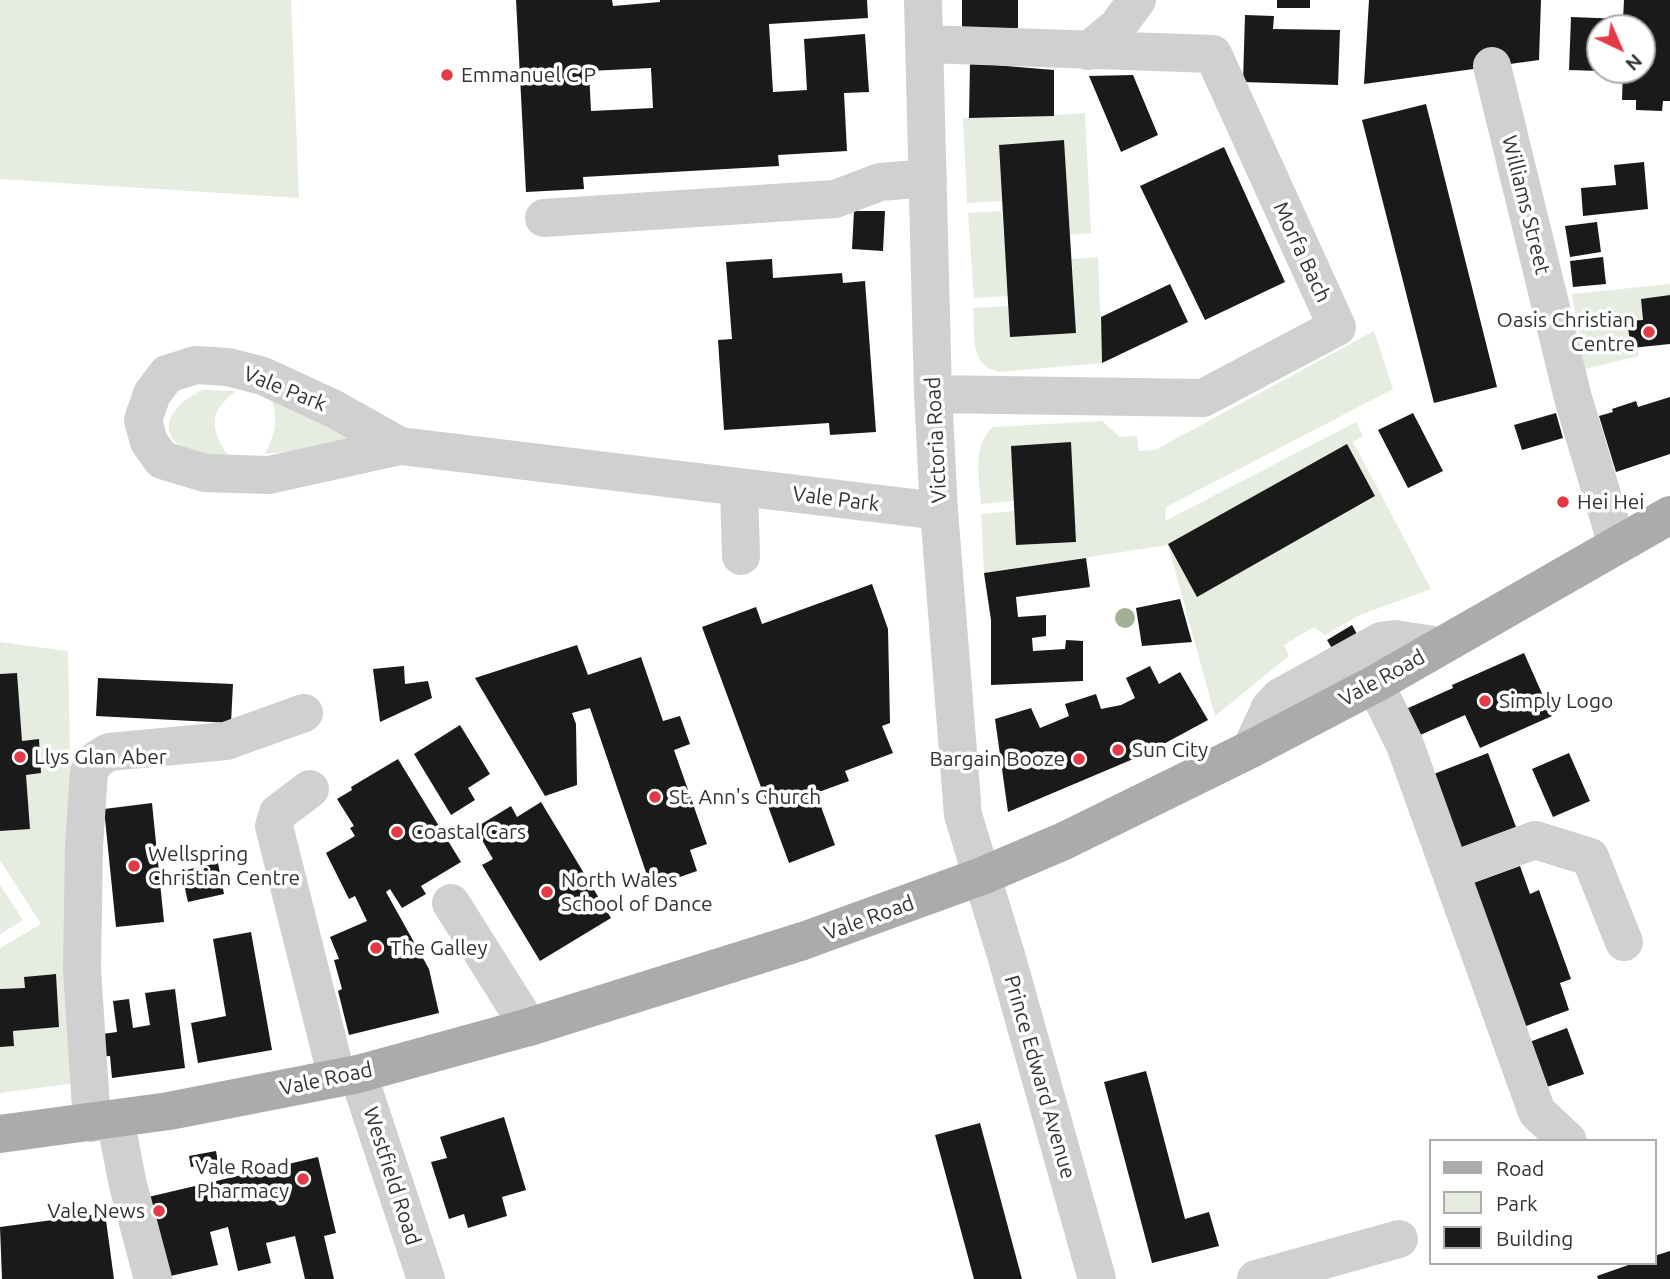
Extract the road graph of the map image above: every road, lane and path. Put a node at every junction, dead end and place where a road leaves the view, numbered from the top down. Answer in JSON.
{"nodes":[{"id":1,"x":923,"y":0,"type":"edge"},
{"id":2,"x":1137,"y":0,"type":"edge"},
{"id":3,"x":925,"y":44,"type":"junction"},
{"id":4,"x":1088,"y":51,"type":"junction"},
{"id":5,"x":1492,"y":66,"type":"dead end"},
{"id":6,"x":928,"y":178,"type":"junction"},
{"id":7,"x":544,"y":218,"type":"dead end"},
{"id":8,"x":933,"y":394,"type":"junction"},
{"id":9,"x":400,"y":446,"type":"junction"},
{"id":10,"x":740,"y":487,"type":"junction"},
{"id":11,"x":939,"y":511,"type":"junction"},
{"id":12,"x":1666,"y":526,"type":"edge"},
{"id":13,"x":1617,"y":545,"type":"junction"},
{"id":14,"x":741,"y":556,"type":"dead end"},
{"id":15,"x":1440,"y":646,"type":"junction"},
{"id":16,"x":1375,"y":684,"type":"junction"},
{"id":17,"x":304,"y":713,"type":"dead end"},
{"id":18,"x":1251,"y":749,"type":"junction"},
{"id":19,"x":310,"y":789,"type":"dead end"},
{"id":20,"x":1451,"y":871,"type":"junction"},
{"id":21,"x":982,"y":876,"type":"junction"},
{"id":22,"x":451,"y":903,"type":"dead end"},
{"id":23,"x":1624,"y":942,"type":"dead end"},
{"id":24,"x":529,"y":1027,"type":"junction"},
{"id":25,"x":347,"y":1076,"type":"junction"},
{"id":26,"x":104,"y":1121,"type":"junction"},
{"id":27,"x":0,"y":1135,"type":"edge"},
{"id":28,"x":1566,"y":1139,"type":"edge"},
{"id":29,"x":1399,"y":1239,"type":"dead end"},
{"id":30,"x":153,"y":1279,"type":"edge"},
{"id":31,"x":426,"y":1279,"type":"edge"},
{"id":32,"x":1097,"y":1279,"type":"edge"},
{"id":33,"x":1256,"y":1279,"type":"edge"}],
"edges":[{"from":1,"to":3,"type":"street","name":"Victoria Road"},
{"from":2,"to":4,"type":"street"},
{"from":3,"to":4,"type":"street","name":"Morfa Bach"},
{"from":3,"to":6,"type":"street","name":"Victoria Road"},
{"from":4,"to":8,"type":"street","name":"Morfa Bach"},
{"from":5,"to":13,"type":"street","name":"Williams Street"},
{"from":6,"to":7,"type":"street"},
{"from":6,"to":8,"type":"street","name":"Victoria Road"},
{"from":8,"to":11,"type":"street","name":"Victoria Road"},
{"from":9,"to":9,"type":"street","name":"Vale Park"},
{"from":9,"to":10,"type":"street","name":"Vale Park"},
{"from":10,"to":11,"type":"street","name":"Vale Park"},
{"from":10,"to":14,"type":"street"},
{"from":11,"to":21,"type":"street","name":"Victoria Road"},
{"from":12,"to":13,"type":"main road","name":"Vale Road"},
{"from":13,"to":15,"type":"main road","name":"Vale Road"},
{"from":15,"to":16,"type":"main road","name":"Vale Road"},
{"from":15,"to":18,"type":"street"},
{"from":16,"to":18,"type":"main road","name":"Vale Road"},
{"from":16,"to":20,"type":"street"},
{"from":17,"to":26,"type":"street"},
{"from":18,"to":21,"type":"main road","name":"Vale Road"},
{"from":19,"to":25,"type":"street","name":"Westfield Road"},
{"from":20,"to":23,"type":"street"},
{"from":20,"to":28,"type":"street"},
{"from":21,"to":24,"type":"main road","name":"Vale Road"},
{"from":21,"to":32,"type":"street","name":"Prince Edward Avenue"},
{"from":22,"to":24,"type":"street"},
{"from":24,"to":25,"type":"main road","name":"Vale Road"},
{"from":25,"to":26,"type":"main road","name":"Vale Road"},
{"from":25,"to":31,"type":"street","name":"Westfield Road"},
{"from":26,"to":27,"type":"main road","name":"Vale Road"},
{"from":26,"to":30,"type":"street"},
{"from":29,"to":33,"type":"street"}]}
